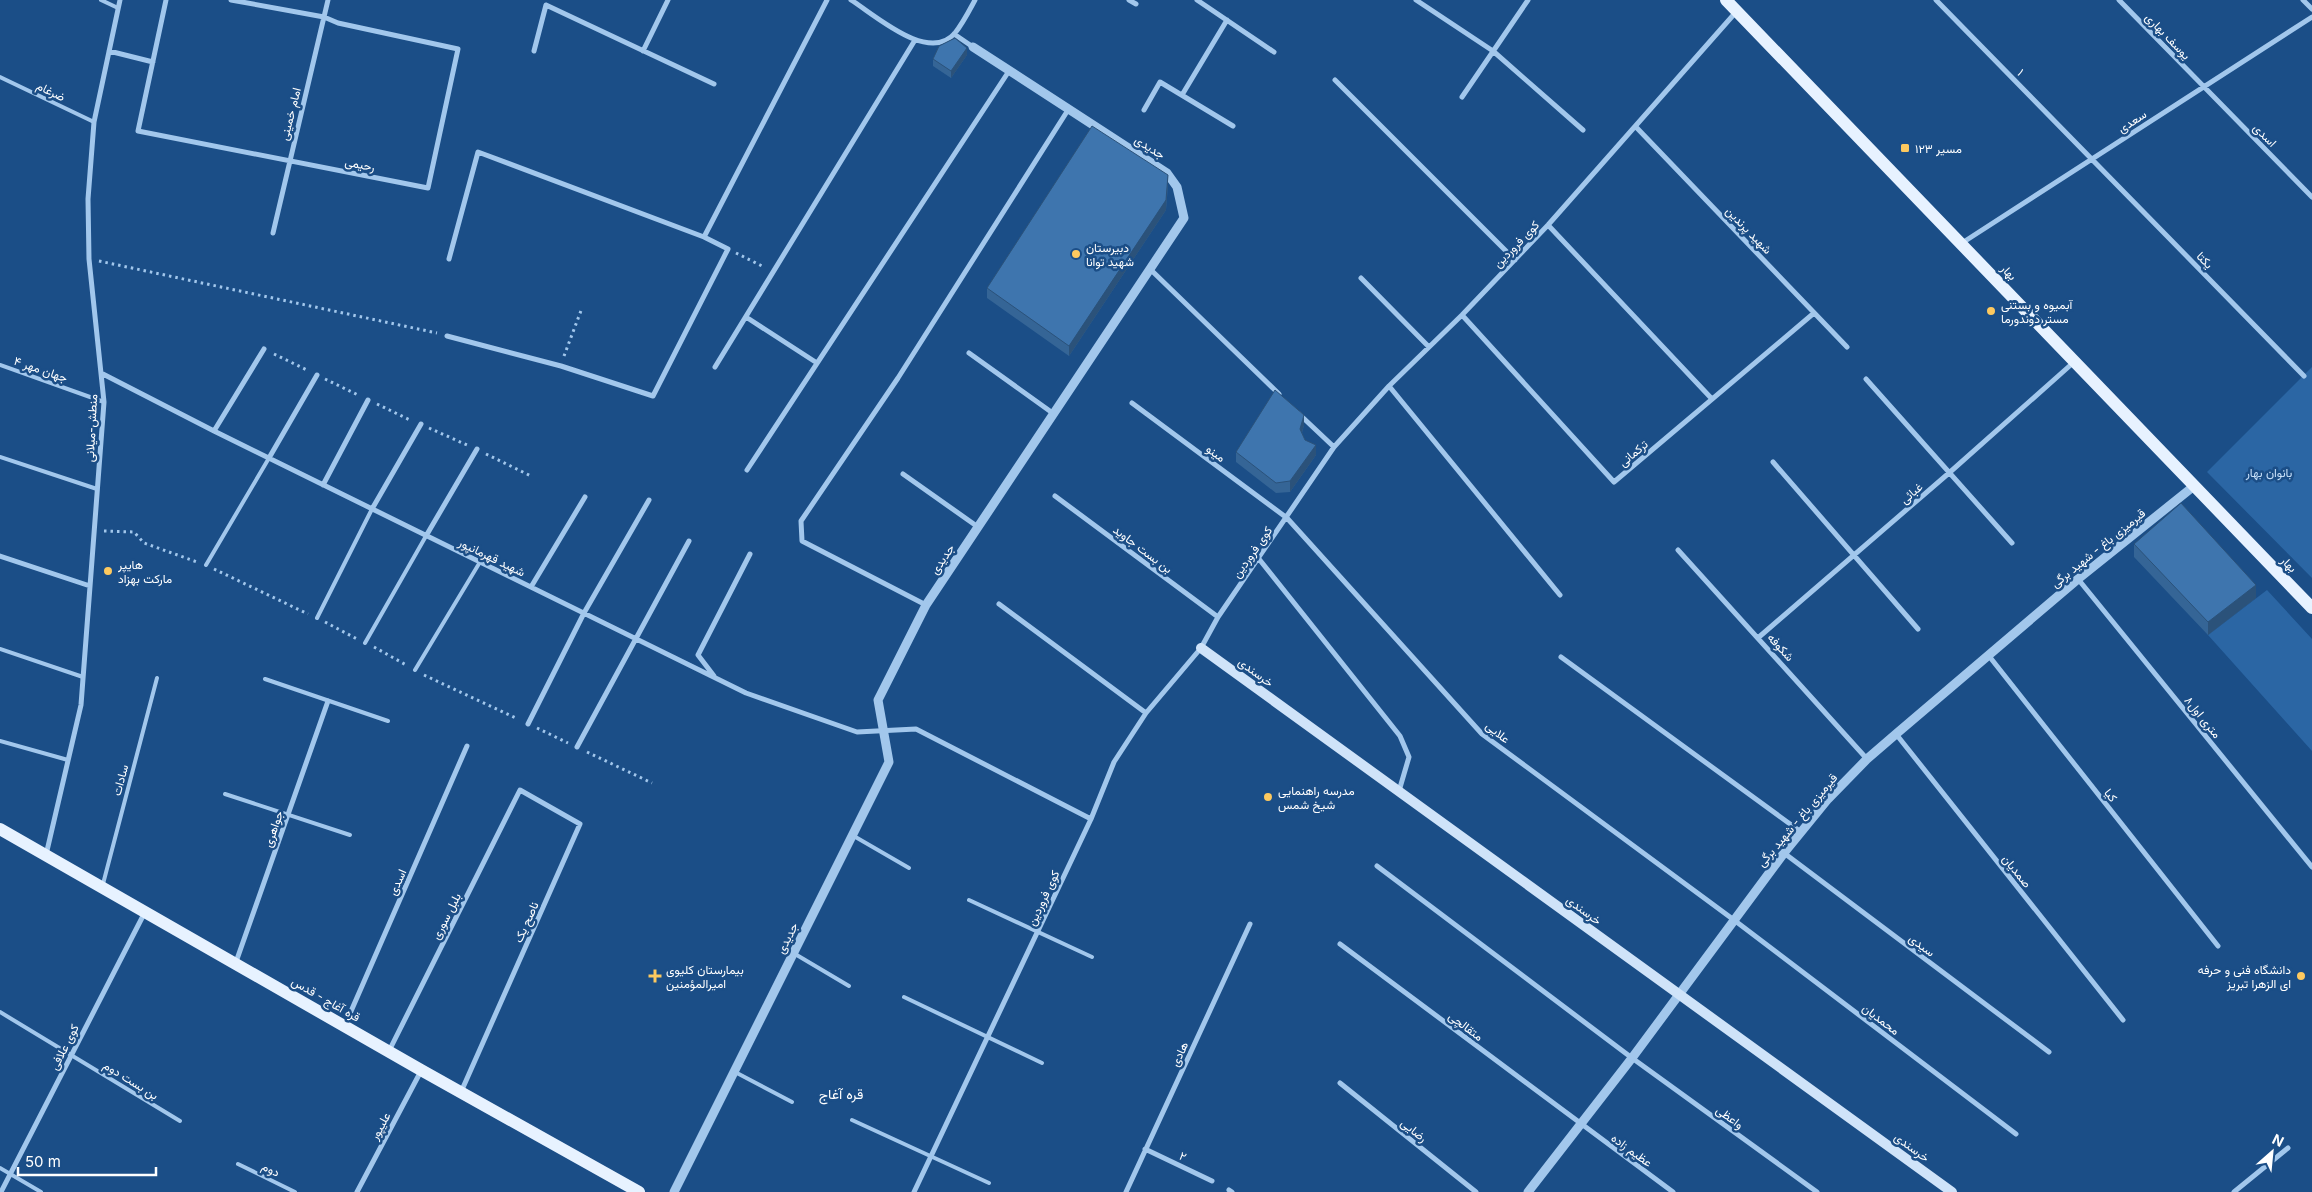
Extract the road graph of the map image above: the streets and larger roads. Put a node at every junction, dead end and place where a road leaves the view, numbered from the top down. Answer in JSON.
{"nodes":[{"id":1,"x":120,"y":0,"type":"edge"},
{"id":2,"x":166,"y":0,"type":"edge"},
{"id":3,"x":231,"y":0,"type":"edge"},
{"id":4,"x":328,"y":0,"type":"edge"},
{"id":5,"x":668,"y":0,"type":"edge"},
{"id":6,"x":827,"y":0,"type":"edge"},
{"id":7,"x":852,"y":0,"type":"edge"},
{"id":8,"x":975,"y":0,"type":"edge"},
{"id":9,"x":1129,"y":0,"type":"edge"},
{"id":10,"x":1197,"y":0,"type":"edge"},
{"id":11,"x":1416,"y":0,"type":"edge"},
{"id":12,"x":1528,"y":0,"type":"edge"},
{"id":13,"x":1726,"y":0,"type":"edge"},
{"id":14,"x":1936,"y":0,"type":"edge"},
{"id":15,"x":2119,"y":0,"type":"edge"},
{"id":16,"x":2303,"y":0,"type":"edge"},
{"id":17,"x":1136,"y":4,"type":"dead end"},
{"id":18,"x":2312,"y":9,"type":"edge"},
{"id":19,"x":1737,"y":12,"type":"junction"},
{"id":20,"x":324,"y":17,"type":"junction"},
{"id":21,"x":2312,"y":17,"type":"edge"},
{"id":22,"x":1226,"y":20,"type":"junction"},
{"id":23,"x":954,"y":34,"type":"junction"},
{"id":24,"x":915,"y":40,"type":"junction"},
{"id":25,"x":973,"y":47,"type":"joint"},
{"id":26,"x":109,"y":51,"type":"junction"},
{"id":27,"x":534,"y":51,"type":"dead end"},
{"id":28,"x":643,"y":51,"type":"junction"},
{"id":29,"x":1493,"y":51,"type":"junction"},
{"id":30,"x":1274,"y":52,"type":"dead end"},
{"id":31,"x":153,"y":62,"type":"junction"},
{"id":32,"x":1009,"y":70,"type":"junction"},
{"id":33,"x":1335,"y":80,"type":"dead end"},
{"id":34,"x":714,"y":84,"type":"dead end"},
{"id":35,"x":2204,"y":87,"type":"junction"},
{"id":36,"x":1182,"y":95,"type":"junction"},
{"id":37,"x":1462,"y":97,"type":"dead end"},
{"id":38,"x":1068,"y":110,"type":"junction"},
{"id":39,"x":1144,"y":110,"type":"dead end"},
{"id":40,"x":1233,"y":126,"type":"dead end"},
{"id":41,"x":1636,"y":127,"type":"junction"},
{"id":42,"x":1583,"y":130,"type":"dead end"},
{"id":43,"x":2092,"y":159,"type":"junction"},
{"id":44,"x":289,"y":160,"type":"junction"},
{"id":45,"x":2312,"y":197,"type":"edge"},
{"id":46,"x":1548,"y":225,"type":"junction"},
{"id":47,"x":273,"y":233,"type":"dead end"},
{"id":48,"x":704,"y":237,"type":"junction"},
{"id":49,"x":1962,"y":243,"type":"junction"},
{"id":50,"x":449,"y":259,"type":"dead end"},
{"id":51,"x":1514,"y":260,"type":"junction"},
{"id":52,"x":1150,"y":269,"type":"junction"},
{"id":53,"x":1361,"y":278,"type":"dead end"},
{"id":54,"x":1814,"y":313,"type":"junction"},
{"id":55,"x":1462,"y":315,"type":"junction"},
{"id":56,"x":746,"y":317,"type":"junction"},
{"id":57,"x":448,"y":336,"type":"road end"},
{"id":58,"x":1429,"y":347,"type":"junction"},
{"id":59,"x":1847,"y":347,"type":"dead end"},
{"id":60,"x":264,"y":349,"type":"road end"},
{"id":61,"x":969,"y":353,"type":"dead end"},
{"id":62,"x":2074,"y":361,"type":"junction"},
{"id":63,"x":817,"y":363,"type":"junction"},
{"id":64,"x":715,"y":367,"type":"dead end"},
{"id":65,"x":101,"y":373,"type":"junction"},
{"id":66,"x":317,"y":375,"type":"road end"},
{"id":67,"x":2304,"y":376,"type":"dead end"},
{"id":68,"x":1866,"y":379,"type":"dead end"},
{"id":69,"x":1389,"y":386,"type":"junction"},
{"id":70,"x":1284,"y":399,"type":"edge"},
{"id":71,"x":368,"y":400,"type":"road end"},
{"id":72,"x":1712,"y":400,"type":"junction"},
{"id":73,"x":1132,"y":403,"type":"dead end"},
{"id":74,"x":1291,"y":406,"type":"edge"},
{"id":75,"x":1054,"y":414,"type":"junction"},
{"id":76,"x":421,"y":424,"type":"road end"},
{"id":77,"x":214,"y":431,"type":"junction"},
{"id":78,"x":1334,"y":447,"type":"junction"},
{"id":79,"x":477,"y":449,"type":"road end"},
{"id":80,"x":269,"y":458,"type":"junction"},
{"id":81,"x":1772,"y":462,"type":"dead end"},
{"id":82,"x":747,"y":470,"type":"dead end"},
{"id":83,"x":1949,"y":473,"type":"junction"},
{"id":84,"x":903,"y":474,"type":"dead end"},
{"id":85,"x":323,"y":485,"type":"junction"},
{"id":86,"x":2194,"y":486,"type":"junction"},
{"id":87,"x":1055,"y":496,"type":"dead end"},
{"id":88,"x":585,"y":497,"type":"dead end"},
{"id":89,"x":648,"y":500,"type":"dead end"},
{"id":90,"x":372,"y":509,"type":"junction"},
{"id":91,"x":1288,"y":518,"type":"junction"},
{"id":92,"x":978,"y":527,"type":"junction"},
{"id":93,"x":426,"y":536,"type":"junction"},
{"id":94,"x":690,"y":541,"type":"dead end"},
{"id":95,"x":2012,"y":543,"type":"dead end"},
{"id":96,"x":1678,"y":550,"type":"dead end"},
{"id":97,"x":750,"y":554,"type":"dead end"},
{"id":98,"x":1854,"y":555,"type":"junction"},
{"id":99,"x":0,"y":556,"type":"edge"},
{"id":100,"x":1259,"y":559,"type":"junction"},
{"id":101,"x":2078,"y":580,"type":"junction"},
{"id":102,"x":90,"y":586,"type":"junction"},
{"id":103,"x":531,"y":587,"type":"junction"},
{"id":104,"x":1560,"y":595,"type":"dead end"},
{"id":105,"x":999,"y":604,"type":"dead end"},
{"id":106,"x":926,"y":605,"type":"junction"},
{"id":107,"x":2312,"y":608,"type":"edge"},
{"id":108,"x":584,"y":613,"type":"junction"},
{"id":109,"x":1218,"y":618,"type":"junction"},
{"id":110,"x":1918,"y":629,"type":"dead end"},
{"id":111,"x":1759,"y":637,"type":"junction"},
{"id":112,"x":636,"y":639,"type":"junction"},
{"id":113,"x":1201,"y":648,"type":"junction"},
{"id":114,"x":1561,"y":656,"type":"dead end"},
{"id":115,"x":1989,"y":656,"type":"junction"},
{"id":116,"x":716,"y":678,"type":"junction"},
{"id":117,"x":328,"y":701,"type":"road end"},
{"id":118,"x":1146,"y":713,"type":"junction"},
{"id":119,"x":528,"y":724,"type":"dead end"},
{"id":120,"x":884,"y":730,"type":"junction"},
{"id":121,"x":1896,"y":734,"type":"junction"},
{"id":122,"x":467,"y":746,"type":"dead end"},
{"id":123,"x":577,"y":747,"type":"dead end"},
{"id":124,"x":1867,"y":759,"type":"junction"},
{"id":125,"x":520,"y":790,"type":"joint"},
{"id":126,"x":1399,"y":792,"type":"junction"},
{"id":127,"x":1092,"y":819,"type":"junction"},
{"id":128,"x":0,"y":829,"type":"edge"},
{"id":129,"x":1801,"y":832,"type":"junction"},
{"id":130,"x":1784,"y":853,"type":"junction"},
{"id":131,"x":46,"y":855,"type":"junction"},
{"id":132,"x":1377,"y":866,"type":"dead end"},
{"id":133,"x":2312,"y":867,"type":"edge"},
{"id":134,"x":146,"y":912,"type":"junction"},
{"id":135,"x":1734,"y":920,"type":"junction"},
{"id":136,"x":1250,"y":924,"type":"dead end"},
{"id":137,"x":1340,"y":944,"type":"dead end"},
{"id":138,"x":2218,"y":946,"type":"dead end"},
{"id":139,"x":236,"y":963,"type":"junction"},
{"id":140,"x":1678,"y":993,"type":"junction"},
{"id":141,"x":2123,"y":1020,"type":"dead end"},
{"id":142,"x":344,"y":1026,"type":"junction"},
{"id":143,"x":389,"y":1051,"type":"junction"},
{"id":144,"x":2049,"y":1052,"type":"dead end"},
{"id":145,"x":1632,"y":1058,"type":"junction"},
{"id":146,"x":421,"y":1070,"type":"junction"},
{"id":147,"x":1340,"y":1083,"type":"dead end"},
{"id":148,"x":461,"y":1092,"type":"junction"},
{"id":149,"x":1580,"y":1124,"type":"junction"},
{"id":150,"x":2016,"y":1134,"type":"dead end"},
{"id":151,"x":2288,"y":1148,"type":"dead end"},
{"id":152,"x":1146,"y":1150,"type":"junction"},
{"id":153,"x":1212,"y":1181,"type":"dead end"},
{"id":154,"x":1,"y":1192,"type":"edge"},
{"id":155,"x":357,"y":1192,"type":"edge"},
{"id":156,"x":639,"y":1192,"type":"edge"},
{"id":157,"x":674,"y":1192,"type":"edge"},
{"id":158,"x":914,"y":1192,"type":"edge"},
{"id":159,"x":1126,"y":1192,"type":"edge"},
{"id":160,"x":1476,"y":1192,"type":"edge"},
{"id":161,"x":1528,"y":1192,"type":"edge"},
{"id":162,"x":1673,"y":1192,"type":"edge"},
{"id":163,"x":1817,"y":1192,"type":"edge"},
{"id":164,"x":1952,"y":1192,"type":"edge"},
{"id":165,"x":2234,"y":1192,"type":"edge"}],
"edges":[{"from":1,"to":26,"type":"street","name":"منطش-میلانی"},
{"from":2,"to":31,"type":"street"},
{"from":3,"to":20,"type":"street"},
{"from":4,"to":20,"type":"street","name":"امام خمینی"},
{"from":5,"to":28,"type":"street"},
{"from":6,"to":48,"type":"street"},
{"from":7,"to":24,"type":"street"},
{"from":8,"to":23,"type":"street"},
{"from":9,"to":17,"type":"street"},
{"from":10,"to":22,"type":"street"},
{"from":11,"to":29,"type":"street"},
{"from":12,"to":29,"type":"street"},
{"from":13,"to":19,"type":"main road","name":"بهار"},
{"from":14,"to":43,"type":"street","name":"۱"},
{"from":15,"to":35,"type":"street","name":"یوسف بهاری"},
{"from":16,"to":18,"type":"street"},
{"from":19,"to":41,"type":"street","name":"کوی فروردین"},
{"from":19,"to":49,"type":"main road","name":"بهار"},
{"from":20,"to":44,"type":"street","name":"امام خمینی"},
{"from":20,"to":44,"type":"street","name":"رحیمی"},
{"from":21,"to":35,"type":"street","name":"سعدی"},
{"from":22,"to":30,"type":"street"},
{"from":22,"to":36,"type":"street"},
{"from":23,"to":24,"type":"street"},
{"from":23,"to":25,"type":"street"},
{"from":24,"to":56,"type":"street"},
{"from":25,"to":32,"type":"street","name":"جدیدی"},
{"from":26,"to":31,"type":"street"},
{"from":26,"to":65,"type":"street","name":"منطش-میلانی"},
{"from":27,"to":28,"type":"street"},
{"from":28,"to":34,"type":"street"},
{"from":29,"to":37,"type":"street"},
{"from":29,"to":42,"type":"street"},
{"from":31,"to":44,"type":"street","name":"رحیمی"},
{"from":32,"to":38,"type":"street","name":"جدیدی"},
{"from":32,"to":63,"type":"street"},
{"from":33,"to":51,"type":"street"},
{"from":35,"to":43,"type":"street","name":"سعدی"},
{"from":35,"to":45,"type":"street","name":"اسدی"},
{"from":36,"to":39,"type":"street"},
{"from":36,"to":40,"type":"street"},
{"from":38,"to":52,"type":"street","name":"جدیدی"},
{"from":38,"to":106,"type":"street"},
{"from":41,"to":46,"type":"street","name":"کوی فروردین"},
{"from":41,"to":54,"type":"street","name":"شهید پرندین"},
{"from":43,"to":49,"type":"street","name":"سعدی"},
{"from":43,"to":67,"type":"street","name":"یکتا"},
{"from":44,"to":47,"type":"street","name":"امام خمینی"},
{"from":46,"to":51,"type":"street","name":"کوی فروردین"},
{"from":46,"to":72,"type":"street"},
{"from":48,"to":50,"type":"street"},
{"from":48,"to":57,"type":"street"},
{"from":49,"to":62,"type":"main road","name":"بهار"},
{"from":51,"to":55,"type":"street","name":"کوی فروردین"},
{"from":52,"to":70,"type":"street"},
{"from":52,"to":75,"type":"street","name":"جدیدی"},
{"from":53,"to":58,"type":"street"},
{"from":54,"to":59,"type":"street","name":"شهید پرندین"},
{"from":54,"to":72,"type":"street","name":"ترکمانی"},
{"from":55,"to":58,"type":"street","name":"کوی فروردین"},
{"from":55,"to":72,"type":"street","name":"ترکمانی"},
{"from":56,"to":63,"type":"street"},
{"from":56,"to":64,"type":"street"},
{"from":58,"to":69,"type":"street","name":"کوی فروردین"},
{"from":60,"to":77,"type":"street"},
{"from":61,"to":75,"type":"street"},
{"from":62,"to":83,"type":"street","name":"غبائی"},
{"from":62,"to":86,"type":"main road","name":"بهار"},
{"from":63,"to":82,"type":"street"},
{"from":65,"to":77,"type":"street","name":"شهید قهرمانپور"},
{"from":65,"to":102,"type":"street","name":"منطش-میلانی"},
{"from":66,"to":80,"type":"street"},
{"from":68,"to":83,"type":"street"},
{"from":69,"to":78,"type":"street","name":"کوی فروردین"},
{"from":69,"to":104,"type":"street"},
{"from":71,"to":85,"type":"street"},
{"from":73,"to":91,"type":"street","name":"مینو"},
{"from":74,"to":78,"type":"street"},
{"from":75,"to":92,"type":"street","name":"جدیدی"},
{"from":76,"to":90,"type":"street"},
{"from":77,"to":80,"type":"street","name":"شهید قهرمانپور"},
{"from":78,"to":91,"type":"street","name":"کوی فروردین"},
{"from":79,"to":93,"type":"street"},
{"from":80,"to":85,"type":"street","name":"شهید قهرمانپور"},
{"from":81,"to":98,"type":"street"},
{"from":83,"to":95,"type":"street"},
{"from":83,"to":98,"type":"street","name":"غبائی"},
{"from":84,"to":92,"type":"street"},
{"from":85,"to":90,"type":"street","name":"شهید قهرمانپور"},
{"from":86,"to":101,"type":"street","name":"قیرمیزی باغ - شهید برگی"},
{"from":86,"to":107,"type":"main road","name":"بهار"},
{"from":87,"to":109,"type":"street","name":"بن بست جاوید"},
{"from":88,"to":103,"type":"street"},
{"from":89,"to":108,"type":"street"},
{"from":90,"to":93,"type":"street","name":"شهید قهرمانپور"},
{"from":91,"to":100,"type":"street","name":"کوی فروردین"},
{"from":91,"to":135,"type":"street","name":"علایی"},
{"from":92,"to":106,"type":"street","name":"جدیدی"},
{"from":93,"to":103,"type":"street","name":"شهید قهرمانپور"},
{"from":94,"to":112,"type":"street"},
{"from":96,"to":111,"type":"street","name":"شکوفه"},
{"from":97,"to":116,"type":"street"},
{"from":98,"to":110,"type":"street"},
{"from":98,"to":111,"type":"street","name":"غبائی"},
{"from":99,"to":102,"type":"street"},
{"from":100,"to":109,"type":"street","name":"کوی فروردین"},
{"from":100,"to":126,"type":"street"},
{"from":101,"to":115,"type":"street","name":"قیرمیزی باغ - شهید برگی"},
{"from":101,"to":133,"type":"street","name":"۸متری اول"},
{"from":102,"to":131,"type":"street","name":"منطش-میلانی"},
{"from":103,"to":108,"type":"street","name":"شهید قهرمانپور"},
{"from":105,"to":118,"type":"street"},
{"from":106,"to":120,"type":"street","name":"جدیدی"},
{"from":108,"to":112,"type":"street","name":"شهید قهرمانپور"},
{"from":108,"to":119,"type":"street"},
{"from":109,"to":113,"type":"street","name":"کوی فروردین"},
{"from":111,"to":124,"type":"street","name":"شکوفه"},
{"from":112,"to":116,"type":"street","name":"شهید قهرمانپور"},
{"from":112,"to":123,"type":"street"},
{"from":113,"to":118,"type":"street","name":"کوی فروردین"},
{"from":113,"to":126,"type":"main road","name":"خرسندی"},
{"from":114,"to":129,"type":"street"},
{"from":115,"to":121,"type":"street","name":"قیرمیزی باغ - شهید برگی"},
{"from":115,"to":138,"type":"street","name":"کیا"},
{"from":116,"to":120,"type":"street","name":"شهید قهرمانپور"},
{"from":117,"to":139,"type":"street","name":"جواهری"},
{"from":118,"to":127,"type":"street","name":"کوی فروردین"},
{"from":120,"to":127,"type":"street","name":"شهید قهرمانپور"},
{"from":120,"to":157,"type":"street","name":"جدیدی"},
{"from":121,"to":124,"type":"street","name":"قیرمیزی باغ - شهید برگی"},
{"from":121,"to":141,"type":"street","name":"صمدیان"},
{"from":122,"to":142,"type":"street","name":"اسدی"},
{"from":124,"to":129,"type":"street","name":"قیرمیزی باغ - شهید برگی"},
{"from":125,"to":143,"type":"street","name":"بلبل سوری"},
{"from":125,"to":148,"type":"street","name":"ناصح یک"},
{"from":126,"to":140,"type":"main road","name":"خرسندی"},
{"from":127,"to":158,"type":"street","name":"کوی فروردین"},
{"from":128,"to":131,"type":"main road","name":"قره آغاج - قدس"},
{"from":129,"to":130,"type":"street","name":"قیرمیزی باغ - شهید برگی"},
{"from":130,"to":135,"type":"street","name":"قیرمیزی باغ - شهید برگی"},
{"from":130,"to":144,"type":"street","name":"سیدی"},
{"from":131,"to":134,"type":"main road","name":"قره آغاج - قدس"},
{"from":132,"to":145,"type":"street","name":"واعظی"},
{"from":134,"to":139,"type":"main road","name":"قره آغاج - قدس"},
{"from":134,"to":154,"type":"street","name":"کوی علافی"},
{"from":135,"to":140,"type":"street","name":"قیرمیزی باغ - شهید برگی"},
{"from":135,"to":150,"type":"street","name":"محمدیان"},
{"from":136,"to":152,"type":"street","name":"هادی"},
{"from":137,"to":149,"type":"street","name":"متقالچی"},
{"from":139,"to":142,"type":"main road","name":"قره آغاج - قدس"},
{"from":140,"to":145,"type":"street","name":"قیرمیزی باغ - شهید برگی"},
{"from":140,"to":164,"type":"main road","name":"خرسندی"},
{"from":142,"to":143,"type":"main road","name":"قره آغاج - قدس"},
{"from":143,"to":146,"type":"main road","name":"قره آغاج - قدس"},
{"from":145,"to":149,"type":"street","name":"قیرمیزی باغ - شهید برگی"},
{"from":145,"to":163,"type":"street","name":"واعظی"},
{"from":146,"to":148,"type":"main road","name":"قره آغاج - قدس"},
{"from":146,"to":155,"type":"street","name":"علیپور"},
{"from":147,"to":160,"type":"street","name":"رضایی"},
{"from":148,"to":156,"type":"main road","name":"قره آغاج - قدس"},
{"from":149,"to":161,"type":"street","name":"قیرمیزی باغ - شهید برگی"},
{"from":149,"to":162,"type":"street","name":"عظیم زاده"},
{"from":151,"to":165,"type":"street"},
{"from":152,"to":153,"type":"street","name":"۲"},
{"from":152,"to":159,"type":"street","name":"هادی"}]}
